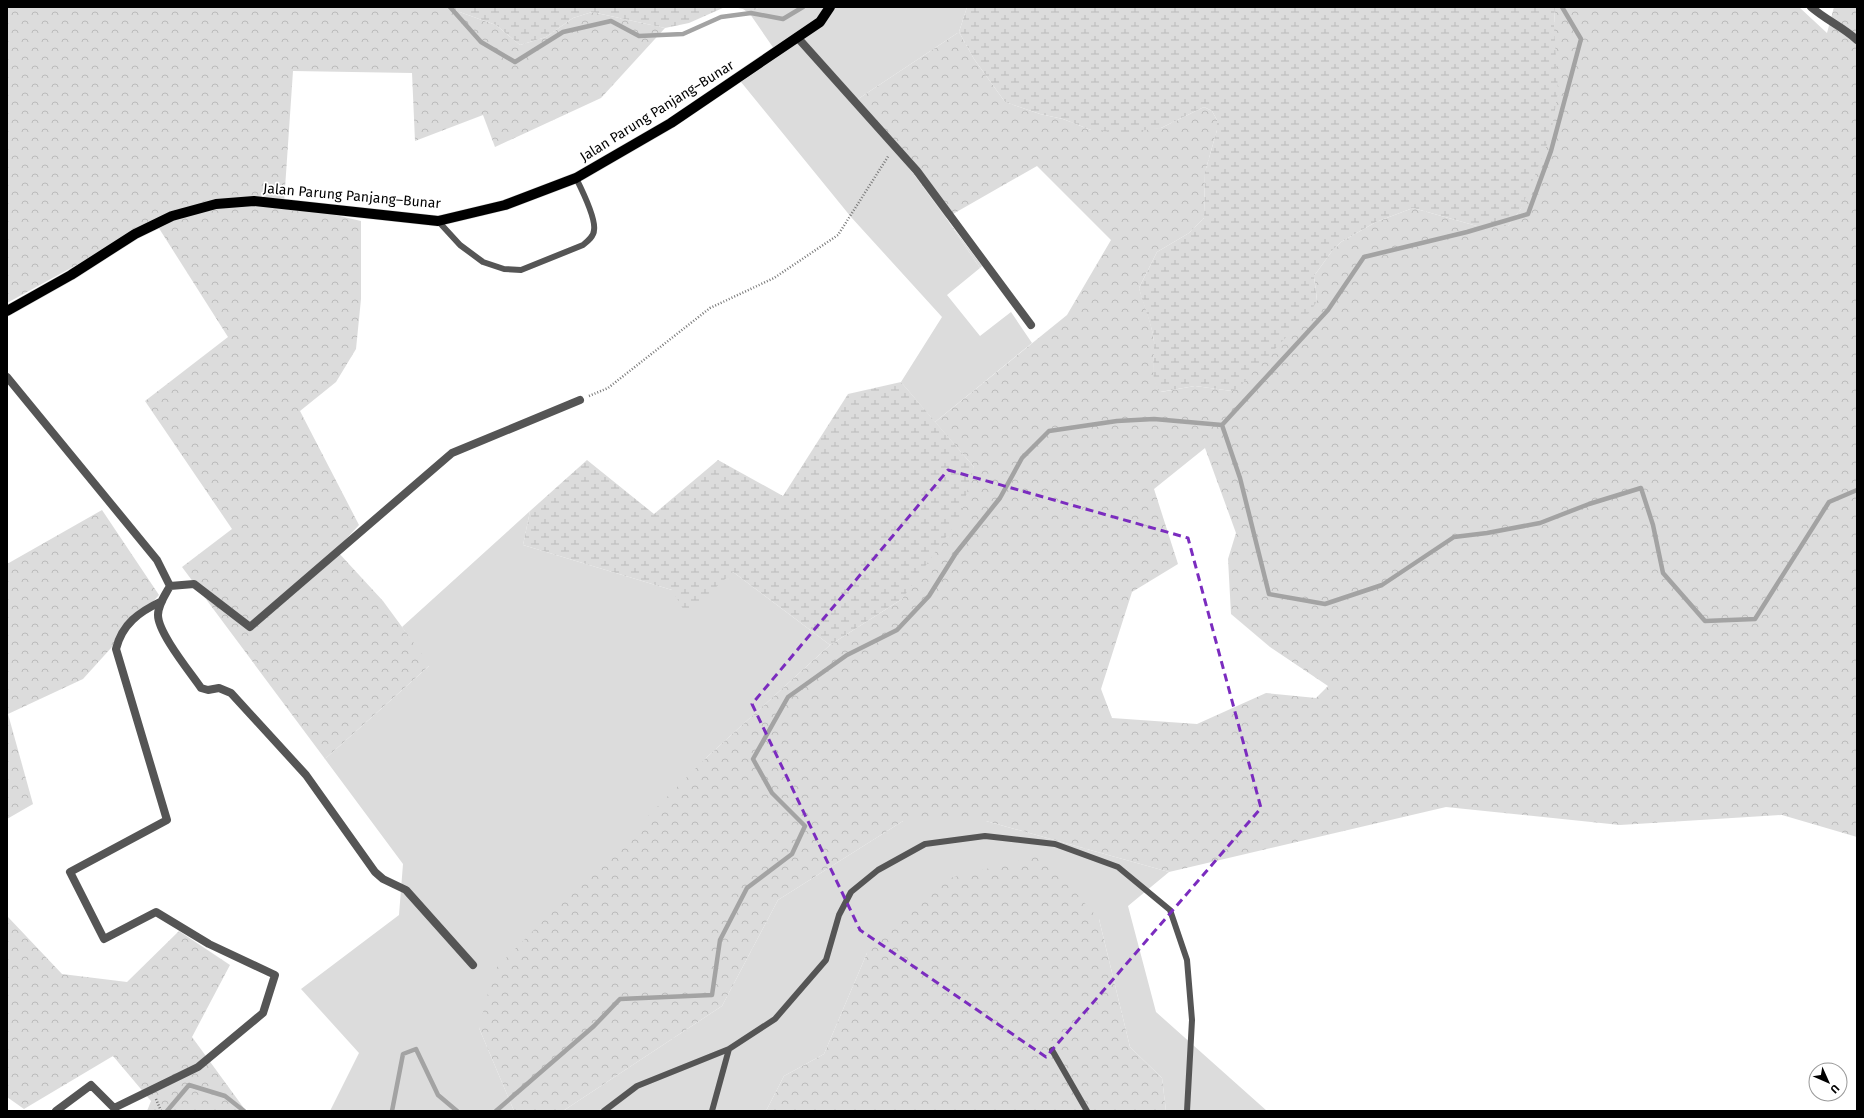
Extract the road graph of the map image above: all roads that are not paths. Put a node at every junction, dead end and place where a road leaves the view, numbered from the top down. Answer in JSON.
{"nodes":[{"id":1,"x":830,"y":7,"type":"edge"},
{"id":2,"x":1811,"y":7,"type":"edge"},
{"id":3,"x":797,"y":37,"type":"junction"},
{"id":4,"x":1857,"y":40,"type":"edge"},
{"id":5,"x":576,"y":178,"type":"junction"},
{"id":6,"x":438,"y":221,"type":"junction"},
{"id":7,"x":7,"y":311,"type":"edge"},
{"id":8,"x":1031,"y":325,"type":"dead end"},
{"id":9,"x":7,"y":377,"type":"edge"},
{"id":10,"x":580,"y":400,"type":"road end"},
{"id":11,"x":170,"y":586,"type":"junction"},
{"id":12,"x":162,"y":602,"type":"junction"},
{"id":13,"x":473,"y":965,"type":"dead end"},
{"id":14,"x":729,"y":1049,"type":"junction"},
{"id":15,"x":1052,"y":1050,"type":"dead end"},
{"id":16,"x":56,"y":1111,"type":"edge"},
{"id":17,"x":604,"y":1111,"type":"edge"},
{"id":18,"x":712,"y":1111,"type":"edge"},
{"id":19,"x":1087,"y":1111,"type":"edge"},
{"id":20,"x":1187,"y":1111,"type":"edge"}],
"edges":[{"from":1,"to":3,"type":"main road","name":"Jalan Parung Panjang–Bunar"},
{"from":2,"to":4,"type":"street"},
{"from":3,"to":5,"type":"main road","name":"Jalan Parung Panjang–Bunar"},
{"from":3,"to":8,"type":"street"},
{"from":5,"to":6,"type":"main road","name":"Jalan Parung Panjang–Bunar"},
{"from":5,"to":6,"type":"lane"},
{"from":6,"to":7,"type":"main road","name":"Jalan Parung Panjang–Bunar"},
{"from":9,"to":11,"type":"street"},
{"from":10,"to":11,"type":"street"},
{"from":11,"to":12,"type":"street"},
{"from":12,"to":13,"type":"street"},
{"from":12,"to":16,"type":"street"},
{"from":14,"to":17,"type":"lane"},
{"from":14,"to":18,"type":"lane"},
{"from":14,"to":20,"type":"lane"},
{"from":15,"to":19,"type":"lane"}]}
